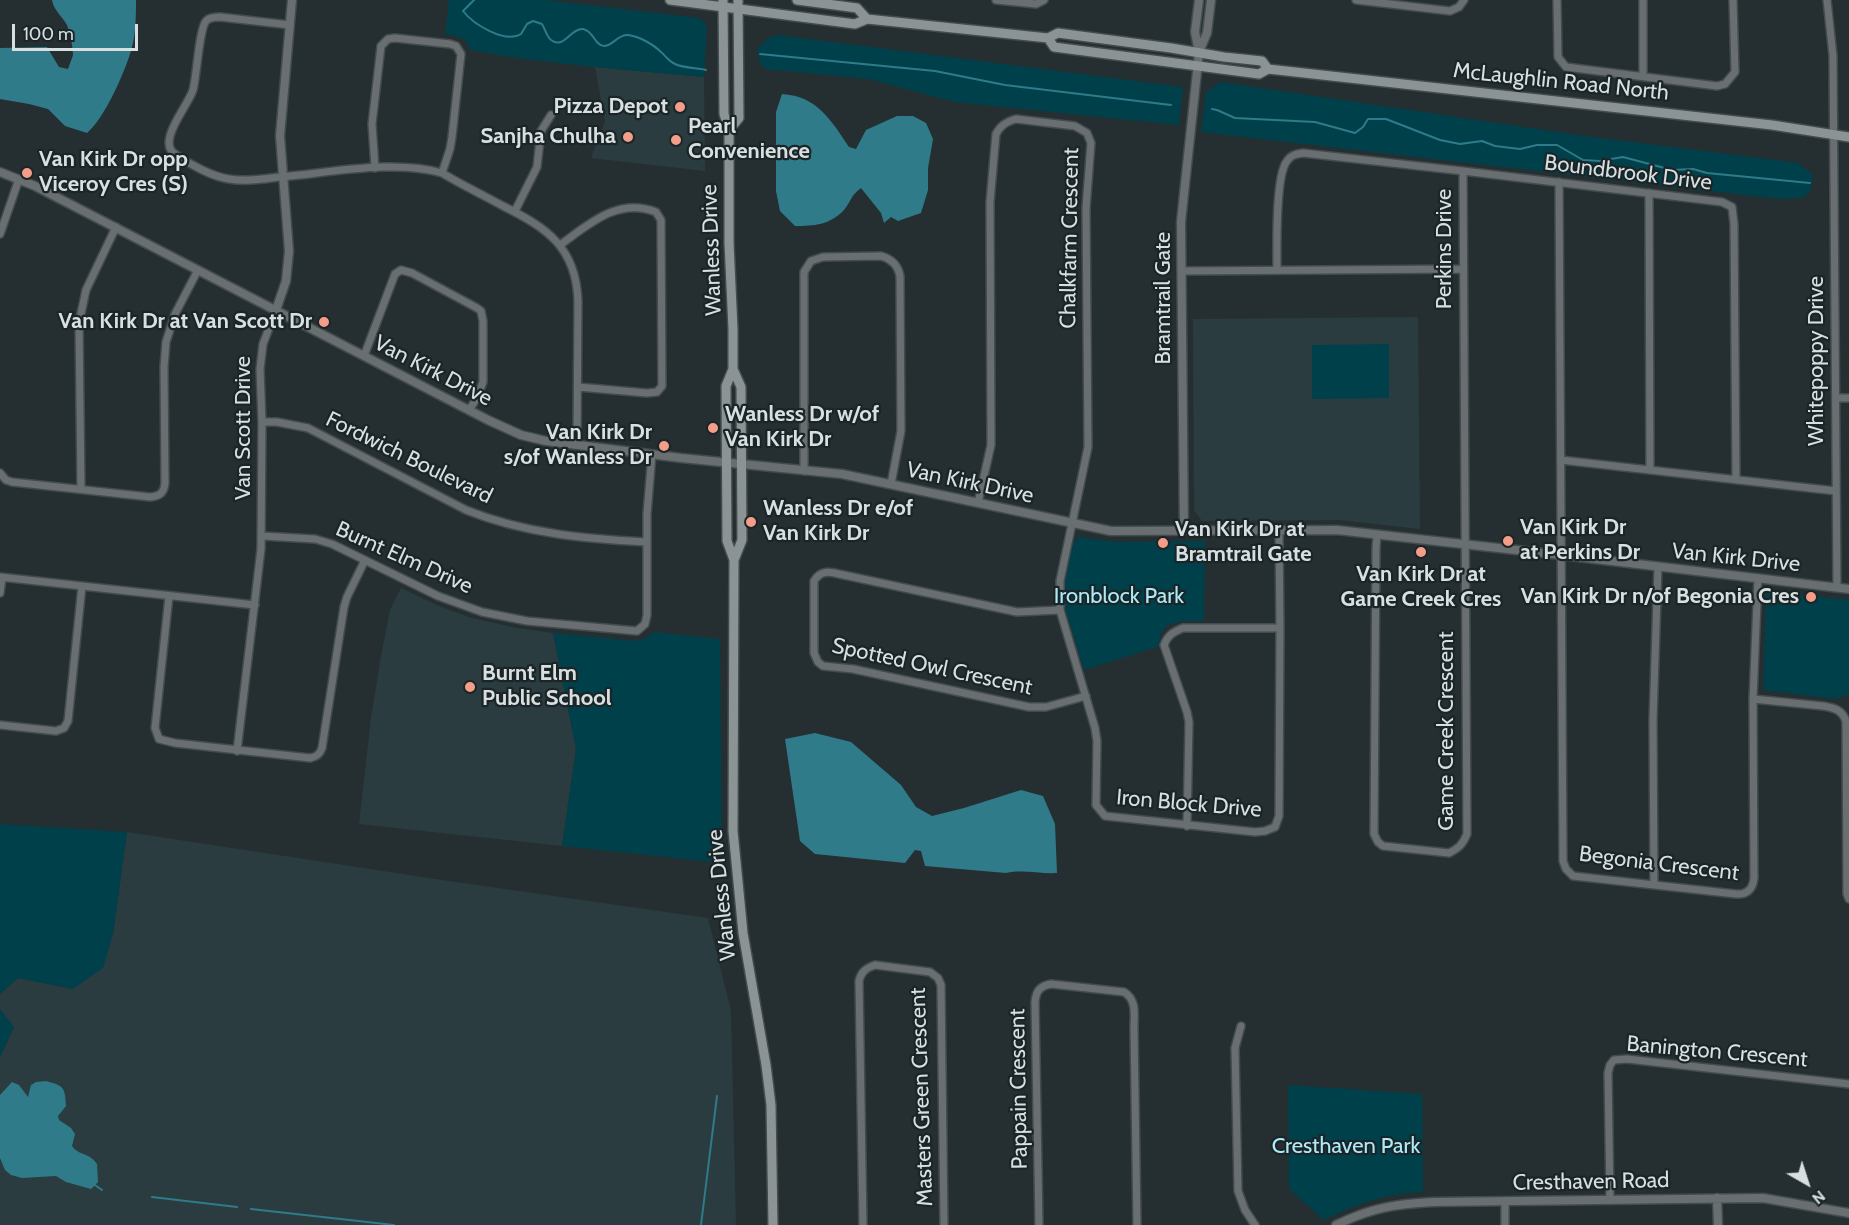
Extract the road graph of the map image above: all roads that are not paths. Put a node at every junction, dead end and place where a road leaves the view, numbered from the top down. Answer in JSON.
{"nodes":[{"id":1,"x":292,"y":0,"type":"edge"},
{"id":2,"x":670,"y":0,"type":"edge"},
{"id":3,"x":797,"y":0,"type":"edge"},
{"id":4,"x":996,"y":0,"type":"edge"},
{"id":5,"x":1044,"y":0,"type":"edge"},
{"id":6,"x":1199,"y":0,"type":"edge"},
{"id":7,"x":1211,"y":0,"type":"edge"},
{"id":8,"x":1356,"y":0,"type":"edge"},
{"id":9,"x":1464,"y":0,"type":"edge"},
{"id":10,"x":1557,"y":0,"type":"edge"},
{"id":11,"x":1643,"y":0,"type":"edge"},
{"id":12,"x":1733,"y":0,"type":"edge"},
{"id":13,"x":1827,"y":0,"type":"edge"},
{"id":14,"x":723,"y":3,"type":"edge"},
{"id":15,"x":738,"y":4,"type":"edge"},
{"id":16,"x":867,"y":19,"type":"junction"},
{"id":17,"x":290,"y":25,"type":"junction"},
{"id":18,"x":1048,"y":38,"type":"junction"},
{"id":19,"x":1199,"y":52,"type":"junction"},
{"id":20,"x":1197,"y":66,"type":"junction"},
{"id":21,"x":1268,"y":69,"type":"junction"},
{"id":22,"x":1643,"y":76,"type":"junction"},
{"id":23,"x":550,"y":115,"type":"dead end"},
{"id":24,"x":729,"y":130,"type":"junction"},
{"id":25,"x":1834,"y":135,"type":"junction"},
{"id":26,"x":1849,"y":137,"type":"edge"},
{"id":27,"x":375,"y":168,"type":"junction"},
{"id":28,"x":1462,"y":171,"type":"junction"},
{"id":29,"x":0,"y":172,"type":"edge"},
{"id":30,"x":442,"y":173,"type":"junction"},
{"id":31,"x":283,"y":177,"type":"junction"},
{"id":32,"x":19,"y":179,"type":"junction"},
{"id":33,"x":1559,"y":182,"type":"junction"},
{"id":34,"x":1649,"y":193,"type":"junction"},
{"id":35,"x":515,"y":212,"type":"junction"},
{"id":36,"x":116,"y":227,"type":"junction"},
{"id":37,"x":0,"y":234,"type":"edge"},
{"id":38,"x":560,"y":244,"type":"junction"},
{"id":39,"x":1463,"y":269,"type":"junction"},
{"id":40,"x":198,"y":270,"type":"junction"},
{"id":41,"x":1277,"y":270,"type":"junction"},
{"id":42,"x":1182,"y":271,"type":"junction"},
{"id":43,"x":276,"y":310,"type":"junction"},
{"id":44,"x":364,"y":356,"type":"junction"},
{"id":45,"x":733,"y":369,"type":"junction"},
{"id":46,"x":578,"y":387,"type":"junction"},
{"id":47,"x":1836,"y":398,"type":"junction"},
{"id":48,"x":1849,"y":398,"type":"edge"},
{"id":49,"x":469,"y":410,"type":"junction"},
{"id":50,"x":262,"y":422,"type":"junction"},
{"id":51,"x":577,"y":444,"type":"junction"},
{"id":52,"x":652,"y":454,"type":"junction"},
{"id":53,"x":1561,"y":460,"type":"junction"},
{"id":54,"x":726,"y":463,"type":"junction"},
{"id":55,"x":742,"y":465,"type":"junction"},
{"id":56,"x":1650,"y":470,"type":"junction"},
{"id":57,"x":804,"y":471,"type":"junction"},
{"id":58,"x":0,"y":473,"type":"edge"},
{"id":59,"x":1736,"y":480,"type":"junction"},
{"id":60,"x":891,"y":484,"type":"junction"},
{"id":61,"x":81,"y":489,"type":"junction"},
{"id":62,"x":1836,"y":491,"type":"junction"},
{"id":63,"x":978,"y":503,"type":"junction"},
{"id":64,"x":1072,"y":523,"type":"junction"},
{"id":65,"x":1184,"y":531,"type":"junction"},
{"id":66,"x":1279,"y":531,"type":"junction"},
{"id":67,"x":1377,"y":535,"type":"junction"},
{"id":68,"x":262,"y":536,"type":"junction"},
{"id":69,"x":646,"y":542,"type":"junction"},
{"id":70,"x":1465,"y":544,"type":"junction"},
{"id":71,"x":1562,"y":555,"type":"junction"},
{"id":72,"x":365,"y":560,"type":"junction"},
{"id":73,"x":734,"y":560,"type":"junction"},
{"id":74,"x":1658,"y":567,"type":"junction"},
{"id":75,"x":1,"y":578,"type":"edge"},
{"id":76,"x":1758,"y":578,"type":"junction"},
{"id":77,"x":82,"y":586,"type":"junction"},
{"id":78,"x":1837,"y":587,"type":"junction"},
{"id":79,"x":1849,"y":589,"type":"edge"},
{"id":80,"x":0,"y":593,"type":"edge"},
{"id":81,"x":169,"y":596,"type":"junction"},
{"id":82,"x":255,"y":605,"type":"junction"},
{"id":83,"x":1060,"y":610,"type":"junction"},
{"id":84,"x":1280,"y":628,"type":"junction"},
{"id":85,"x":1086,"y":696,"type":"junction"},
{"id":86,"x":1753,"y":699,"type":"junction"},
{"id":87,"x":0,"y":725,"type":"edge"},
{"id":88,"x":237,"y":751,"type":"junction"},
{"id":89,"x":1187,"y":826,"type":"junction"},
{"id":90,"x":1654,"y":885,"type":"junction"},
{"id":91,"x":1849,"y":900,"type":"edge"},
{"id":92,"x":1241,"y":1026,"type":"dead end"},
{"id":93,"x":1849,"y":1084,"type":"edge"},
{"id":94,"x":1717,"y":1198,"type":"junction"},
{"id":95,"x":1610,"y":1200,"type":"junction"},
{"id":96,"x":1505,"y":1201,"type":"junction"},
{"id":97,"x":1849,"y":1213,"type":"edge"},
{"id":98,"x":773,"y":1225,"type":"edge"},
{"id":99,"x":863,"y":1225,"type":"edge"},
{"id":100,"x":944,"y":1225,"type":"edge"},
{"id":101,"x":1039,"y":1225,"type":"edge"},
{"id":102,"x":1137,"y":1225,"type":"edge"},
{"id":103,"x":1255,"y":1225,"type":"edge"},
{"id":104,"x":1336,"y":1225,"type":"edge"},
{"id":105,"x":1505,"y":1225,"type":"edge"},
{"id":106,"x":1718,"y":1225,"type":"edge"}],
"edges":[{"from":1,"to":17,"type":"street","name":"Van Scott Drive"},
{"from":2,"to":14,"type":"main road","name":"McLaughlin Road North"},
{"from":3,"to":16,"type":"main road","name":"McLaughlin Road North"},
{"from":4,"to":5,"type":"street"},
{"from":6,"to":19,"type":"street"},
{"from":7,"to":19,"type":"street"},
{"from":8,"to":9,"type":"street"},
{"from":10,"to":22,"type":"street"},
{"from":11,"to":22,"type":"street"},
{"from":12,"to":22,"type":"street"},
{"from":13,"to":25,"type":"street","name":"Whitepoppy Drive"},
{"from":14,"to":15,"type":"main road","name":"McLaughlin Road North"},
{"from":14,"to":24,"type":"main road","name":"Wanless Drive"},
{"from":15,"to":16,"type":"main road","name":"McLaughlin Road North"},
{"from":15,"to":24,"type":"main road","name":"Wanless Drive"},
{"from":16,"to":18,"type":"main road","name":"McLaughlin Road North"},
{"from":17,"to":31,"type":"street","name":"Van Scott Drive"},
{"from":17,"to":31,"type":"street"},
{"from":18,"to":19,"type":"main road","name":"McLaughlin Road North"},
{"from":18,"to":20,"type":"main road","name":"McLaughlin Road North"},
{"from":19,"to":20,"type":"street","name":"Bramtrail Gate"},
{"from":19,"to":21,"type":"main road","name":"McLaughlin Road North"},
{"from":20,"to":21,"type":"main road","name":"McLaughlin Road North"},
{"from":20,"to":42,"type":"street","name":"Bramtrail Gate"},
{"from":21,"to":25,"type":"main road","name":"McLaughlin Road North"},
{"from":23,"to":35,"type":"street"},
{"from":24,"to":45,"type":"main road","name":"Wanless Drive"},
{"from":25,"to":26,"type":"main road","name":"McLaughlin Road North"},
{"from":25,"to":47,"type":"street","name":"Whitepoppy Drive"},
{"from":27,"to":30,"type":"street"},
{"from":27,"to":30,"type":"street"},
{"from":27,"to":31,"type":"street"},
{"from":28,"to":33,"type":"street","name":"Boundbrook Drive"},
{"from":28,"to":39,"type":"street","name":"Perkins Drive"},
{"from":28,"to":41,"type":"street","name":"Perkins Drive"},
{"from":29,"to":32,"type":"street","name":"Van Kirk Drive"},
{"from":30,"to":35,"type":"street"},
{"from":31,"to":43,"type":"street","name":"Van Scott Drive"},
{"from":32,"to":36,"type":"street","name":"Van Kirk Drive"},
{"from":32,"to":37,"type":"street"},
{"from":33,"to":34,"type":"street","name":"Boundbrook Drive"},
{"from":33,"to":53,"type":"street","name":"Begonia Crescent"},
{"from":34,"to":56,"type":"street"},
{"from":34,"to":59,"type":"street","name":"Boundbrook Drive"},
{"from":35,"to":38,"type":"street"},
{"from":36,"to":40,"type":"street","name":"Van Kirk Drive"},
{"from":36,"to":61,"type":"street"},
{"from":38,"to":46,"type":"street"},
{"from":38,"to":46,"type":"street"},
{"from":39,"to":41,"type":"street"},
{"from":39,"to":70,"type":"street","name":"Perkins Drive"},
{"from":40,"to":43,"type":"street","name":"Van Kirk Drive"},
{"from":40,"to":61,"type":"street"},
{"from":41,"to":42,"type":"street"},
{"from":42,"to":65,"type":"street","name":"Bramtrail Gate"},
{"from":43,"to":44,"type":"street","name":"Van Kirk Drive"},
{"from":43,"to":50,"type":"street","name":"Van Scott Drive"},
{"from":44,"to":49,"type":"street","name":"Van Kirk Drive"},
{"from":44,"to":49,"type":"street"},
{"from":45,"to":54,"type":"main road","name":"Wanless Drive"},
{"from":45,"to":55,"type":"main road","name":"Wanless Drive"},
{"from":46,"to":51,"type":"street"},
{"from":47,"to":48,"type":"street"},
{"from":47,"to":62,"type":"street","name":"Whitepoppy Drive"},
{"from":49,"to":51,"type":"street","name":"Van Kirk Drive"},
{"from":50,"to":68,"type":"street","name":"Van Scott Drive"},
{"from":50,"to":69,"type":"street","name":"Fordwich Boulevard"},
{"from":51,"to":52,"type":"street","name":"Van Kirk Drive"},
{"from":52,"to":54,"type":"street","name":"Van Kirk Drive"},
{"from":52,"to":69,"type":"street","name":"Burnt Elm Drive"},
{"from":53,"to":56,"type":"street"},
{"from":53,"to":71,"type":"street","name":"Begonia Crescent"},
{"from":54,"to":55,"type":"street","name":"Van Kirk Drive"},
{"from":54,"to":73,"type":"main road","name":"Wanless Drive"},
{"from":55,"to":57,"type":"street","name":"Van Kirk Drive"},
{"from":55,"to":73,"type":"main road","name":"Wanless Drive"},
{"from":56,"to":59,"type":"street"},
{"from":57,"to":60,"type":"street","name":"Van Kirk Drive"},
{"from":57,"to":60,"type":"street"},
{"from":58,"to":61,"type":"street"},
{"from":59,"to":62,"type":"street"},
{"from":60,"to":63,"type":"street","name":"Van Kirk Drive"},
{"from":62,"to":78,"type":"street","name":"Whitepoppy Drive"},
{"from":63,"to":64,"type":"street","name":"Van Kirk Drive"},
{"from":63,"to":64,"type":"street","name":"Chalkfarm Crescent"},
{"from":64,"to":65,"type":"street","name":"Van Kirk Drive"},
{"from":64,"to":83,"type":"street","name":"Iron Block Drive"},
{"from":65,"to":66,"type":"street","name":"Van Kirk Drive"},
{"from":66,"to":67,"type":"street","name":"Van Kirk Drive"},
{"from":66,"to":84,"type":"street","name":"Iron Block Drive"},
{"from":67,"to":70,"type":"street","name":"Van Kirk Drive"},
{"from":67,"to":70,"type":"street","name":"Game Creek Crescent"},
{"from":68,"to":72,"type":"street","name":"Burnt Elm Drive"},
{"from":68,"to":82,"type":"street","name":"Van Scott Drive"},
{"from":69,"to":72,"type":"street","name":"Burnt Elm Drive"},
{"from":70,"to":71,"type":"street","name":"Van Kirk Drive"},
{"from":71,"to":74,"type":"street","name":"Van Kirk Drive"},
{"from":71,"to":90,"type":"street","name":"Begonia Crescent"},
{"from":72,"to":88,"type":"street"},
{"from":73,"to":98,"type":"main road","name":"Wanless Drive"},
{"from":74,"to":76,"type":"street","name":"Van Kirk Drive"},
{"from":74,"to":90,"type":"street"},
{"from":75,"to":77,"type":"street"},
{"from":75,"to":80,"type":"street"},
{"from":76,"to":78,"type":"street","name":"Van Kirk Drive"},
{"from":76,"to":86,"type":"street","name":"Begonia Crescent"},
{"from":77,"to":81,"type":"street"},
{"from":77,"to":87,"type":"street"},
{"from":78,"to":79,"type":"street","name":"Van Kirk Drive"},
{"from":81,"to":82,"type":"street"},
{"from":81,"to":88,"type":"street"},
{"from":82,"to":88,"type":"street","name":"Van Scott Drive"},
{"from":83,"to":85,"type":"street","name":"Iron Block Drive"},
{"from":83,"to":85,"type":"street","name":"Spotted Owl Crescent"},
{"from":84,"to":89,"type":"street","name":"Iron Block Drive"},
{"from":84,"to":89,"type":"street"},
{"from":85,"to":89,"type":"street","name":"Iron Block Drive"},
{"from":86,"to":90,"type":"street","name":"Begonia Crescent"},
{"from":86,"to":91,"type":"street"},
{"from":92,"to":103,"type":"street"},
{"from":93,"to":95,"type":"street","name":"Banington Crescent"},
{"from":94,"to":95,"type":"street","name":"Cresthaven Road"},
{"from":94,"to":97,"type":"street","name":"Cresthaven Road"},
{"from":94,"to":106,"type":"street"},
{"from":95,"to":96,"type":"street","name":"Cresthaven Road"},
{"from":96,"to":104,"type":"street","name":"Cresthaven Road"},
{"from":96,"to":105,"type":"street"},
{"from":99,"to":100,"type":"street","name":"Masters Green Crescent"},
{"from":101,"to":102,"type":"street","name":"Pappain Crescent"}]}
